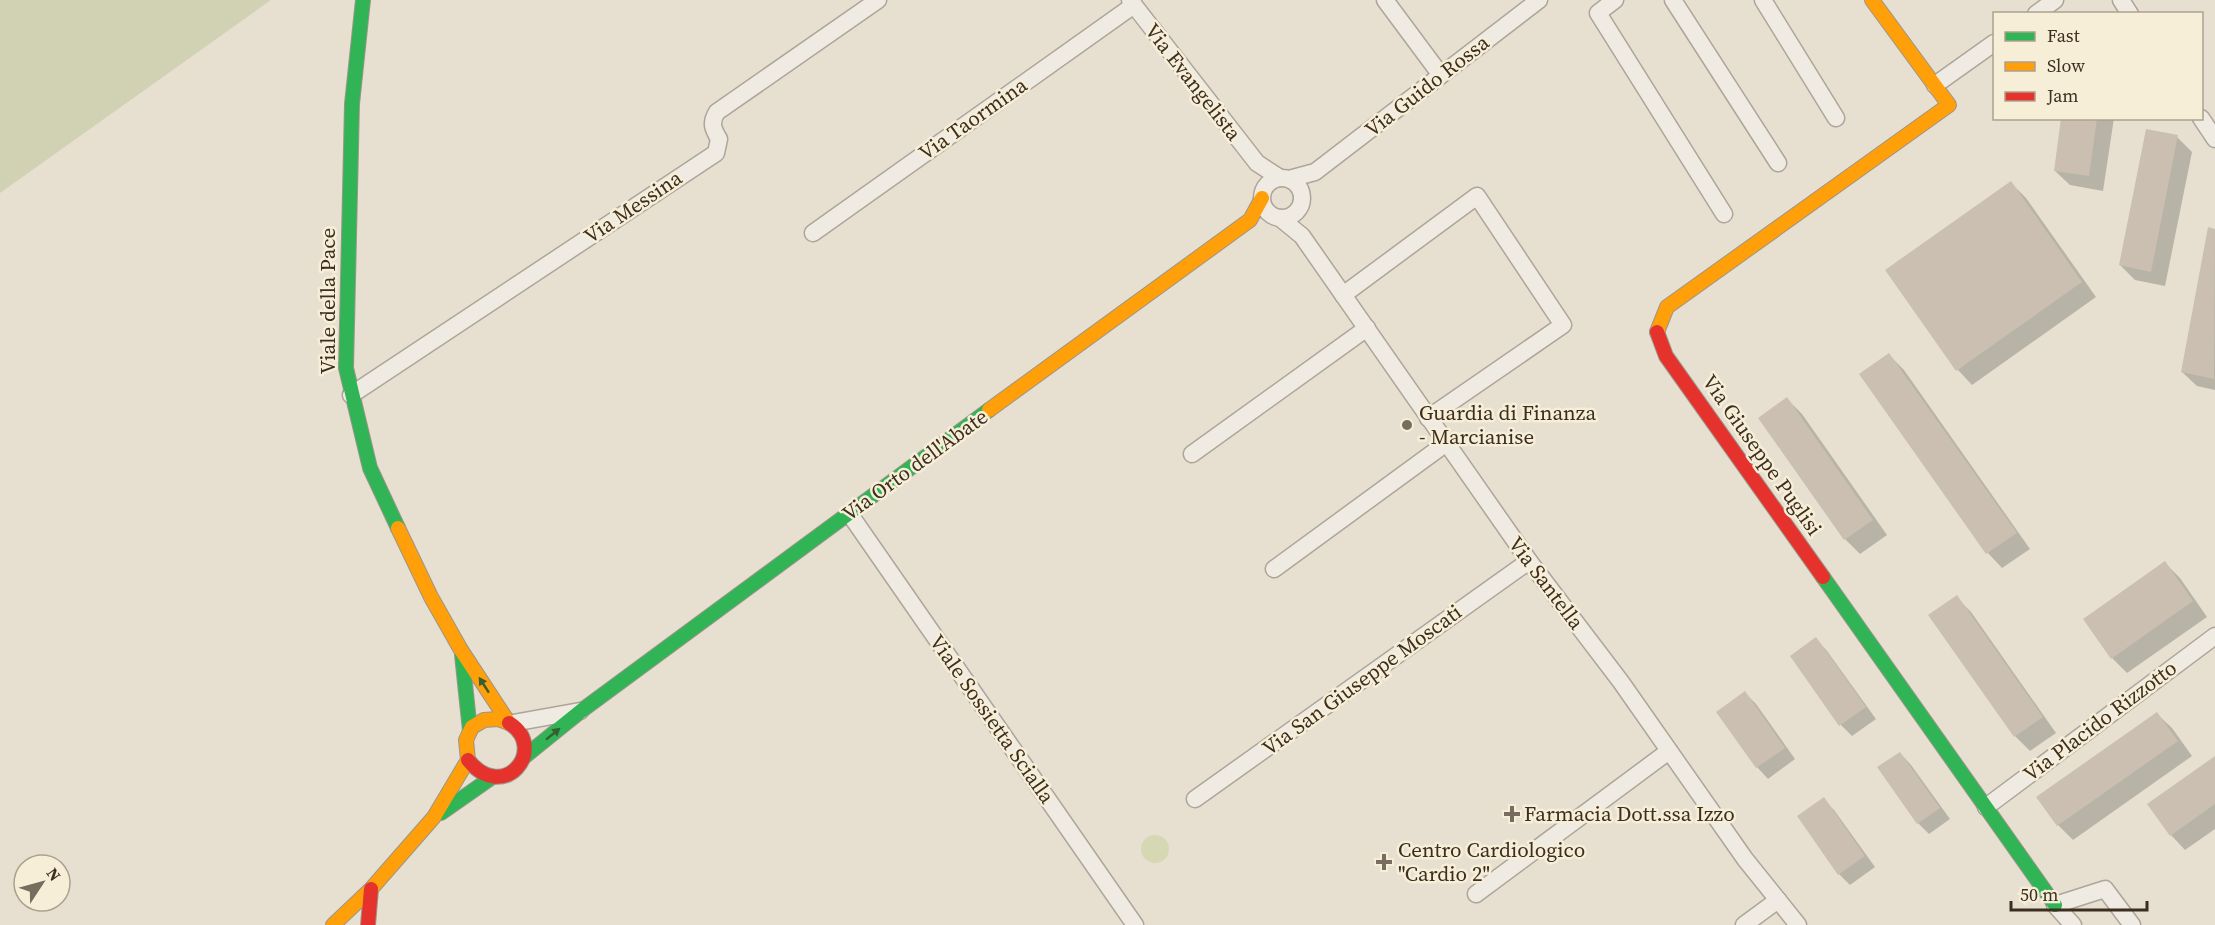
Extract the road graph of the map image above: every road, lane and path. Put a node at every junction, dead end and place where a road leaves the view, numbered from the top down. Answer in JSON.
{"nodes":[{"id":1,"x":363,"y":0,"type":"edge"},
{"id":2,"x":878,"y":0,"type":"edge"},
{"id":3,"x":1384,"y":0,"type":"edge"},
{"id":4,"x":1539,"y":0,"type":"edge"},
{"id":5,"x":1614,"y":0,"type":"edge"},
{"id":6,"x":1673,"y":0,"type":"edge"},
{"id":7,"x":1763,"y":0,"type":"edge"},
{"id":8,"x":1872,"y":0,"type":"edge"},
{"id":9,"x":2055,"y":0,"type":"edge"},
{"id":10,"x":1132,"y":2,"type":"edge"},
{"id":11,"x":2039,"y":12,"type":"edge"},
{"id":12,"x":1993,"y":44,"type":"edge"},
{"id":13,"x":1440,"y":74,"type":"junction"},
{"id":14,"x":1935,"y":85,"type":"junction"},
{"id":15,"x":1836,"y":118,"type":"dead end"},
{"id":16,"x":2202,"y":120,"type":"edge"},
{"id":17,"x":2215,"y":138,"type":"edge"},
{"id":18,"x":1257,"y":163,"type":"junction"},
{"id":19,"x":1778,"y":163,"type":"dead end"},
{"id":20,"x":1316,"y":172,"type":"junction"},
{"id":21,"x":1284,"y":179,"type":"junction"},
{"id":22,"x":1263,"y":194,"type":"junction"},
{"id":23,"x":1300,"y":203,"type":"junction"},
{"id":24,"x":1724,"y":214,"type":"dead end"},
{"id":25,"x":1277,"y":217,"type":"junction"},
{"id":26,"x":1250,"y":220,"type":"junction"},
{"id":27,"x":813,"y":233,"type":"dead end"},
{"id":28,"x":1302,"y":236,"type":"junction"},
{"id":29,"x":1343,"y":295,"type":"junction"},
{"id":30,"x":1367,"y":328,"type":"junction"},
{"id":31,"x":351,"y":395,"type":"junction"},
{"id":32,"x":1428,"y":418,"type":"junction"},
{"id":33,"x":1445,"y":444,"type":"junction"},
{"id":34,"x":1192,"y":454,"type":"dead end"},
{"id":35,"x":849,"y":513,"type":"junction"},
{"id":36,"x":1529,"y":561,"type":"junction"},
{"id":37,"x":1274,"y":569,"type":"dead end"},
{"id":38,"x":2215,"y":636,"type":"edge"},
{"id":39,"x":461,"y":650,"type":"junction"},
{"id":40,"x":581,"y":711,"type":"junction"},
{"id":41,"x":510,"y":722,"type":"junction"},
{"id":42,"x":470,"y":731,"type":"junction"},
{"id":43,"x":1669,"y":751,"type":"junction"},
{"id":44,"x":524,"y":757,"type":"junction"},
{"id":45,"x":468,"y":760,"type":"junction"},
{"id":46,"x":491,"y":777,"type":"junction"},
{"id":47,"x":1195,"y":799,"type":"dead end"},
{"id":48,"x":1986,"y":807,"type":"junction"},
{"id":49,"x":434,"y":818,"type":"junction"},
{"id":50,"x":371,"y":889,"type":"junction"},
{"id":51,"x":1476,"y":894,"type":"dead end"},
{"id":52,"x":1778,"y":900,"type":"junction"},
{"id":53,"x":2055,"y":905,"type":"junction"},
{"id":54,"x":333,"y":925,"type":"edge"},
{"id":55,"x":368,"y":925,"type":"edge"},
{"id":56,"x":1135,"y":925,"type":"edge"},
{"id":57,"x":1744,"y":925,"type":"edge"},
{"id":58,"x":1798,"y":925,"type":"edge"},
{"id":59,"x":2073,"y":925,"type":"edge"},
{"id":60,"x":2132,"y":925,"type":"edge"}],
"edges":[{"from":1,"to":31,"type":"street","name":"Viale della Pace"},
{"from":2,"to":31,"type":"street","name":"Via Messina"},
{"from":3,"to":13,"type":"street"},
{"from":4,"to":13,"type":"street","name":"Via Guido Rossa"},
{"from":5,"to":24,"type":"street"},
{"from":6,"to":19,"type":"street"},
{"from":7,"to":15,"type":"street"},
{"from":8,"to":14,"type":"street"},
{"from":9,"to":11,"type":"street"},
{"from":10,"to":18,"type":"street","name":"Via Evangelista"},
{"from":10,"to":27,"type":"street","name":"Via Taormina"},
{"from":12,"to":14,"type":"street"},
{"from":13,"to":20,"type":"street","name":"Via Guido Rossa"},
{"from":14,"to":48,"type":"street","name":"Via Giuseppe Puglisi"},
{"from":16,"to":17,"type":"street"},
{"from":18,"to":21,"type":"street","name":"Via Evangelista"},
{"from":18,"to":22,"type":"street","name":"Via Evangelista"},
{"from":20,"to":21,"type":"street","name":"Via Guido Rossa"},
{"from":20,"to":23,"type":"street","name":"Via Guido Rossa"},
{"from":21,"to":22,"type":"street"},
{"from":21,"to":23,"type":"street"},
{"from":22,"to":25,"type":"street"},
{"from":22,"to":26,"type":"street","name":"Via Orto dell'Abate"},
{"from":23,"to":25,"type":"street"},
{"from":23,"to":28,"type":"street","name":"Via Santella"},
{"from":25,"to":26,"type":"street","name":"Via Orto dell'Abate"},
{"from":25,"to":28,"type":"street","name":"Via Santella"},
{"from":26,"to":35,"type":"street","name":"Via Orto dell'Abate"},
{"from":28,"to":29,"type":"street","name":"Via Santella"},
{"from":29,"to":30,"type":"street","name":"Via Santella"},
{"from":29,"to":32,"type":"street"},
{"from":30,"to":32,"type":"street","name":"Via Santella"},
{"from":30,"to":34,"type":"street"},
{"from":31,"to":39,"type":"street","name":"Viale della Pace"},
{"from":32,"to":33,"type":"street","name":"Via Santella"},
{"from":33,"to":36,"type":"street","name":"Via Santella"},
{"from":33,"to":37,"type":"street"},
{"from":35,"to":40,"type":"street","name":"Via Orto dell'Abate"},
{"from":35,"to":56,"type":"street","name":"Viale Sossietta Scialla"},
{"from":36,"to":43,"type":"street","name":"Via Santella"},
{"from":36,"to":47,"type":"street","name":"Via San Giuseppe Moscati"},
{"from":38,"to":48,"type":"street","name":"Via Placido Rizzotto"},
{"from":41,"to":39,"type":"street","name":"Viale della Pace","one_way":true},
{"from":39,"to":42,"type":"street","name":"Viale della Pace"},
{"from":40,"to":41,"type":"street"},
{"from":44,"to":40,"type":"street","name":"Via Orto dell'Abate","one_way":true},
{"from":41,"to":42,"type":"street"},
{"from":41,"to":44,"type":"street"},
{"from":42,"to":45,"type":"street"},
{"from":43,"to":51,"type":"street"},
{"from":43,"to":52,"type":"street","name":"Via Santella"},
{"from":44,"to":46,"type":"street"},
{"from":45,"to":46,"type":"street"},
{"from":45,"to":49,"type":"street"},
{"from":46,"to":49,"type":"street"},
{"from":48,"to":53,"type":"street","name":"Via Giuseppe Puglisi"},
{"from":49,"to":50,"type":"street"},
{"from":50,"to":54,"type":"street"},
{"from":50,"to":55,"type":"street"},
{"from":52,"to":57,"type":"street"},
{"from":52,"to":58,"type":"street","name":"Via Santella"},
{"from":53,"to":59,"type":"street"},
{"from":53,"to":60,"type":"street"}]}
